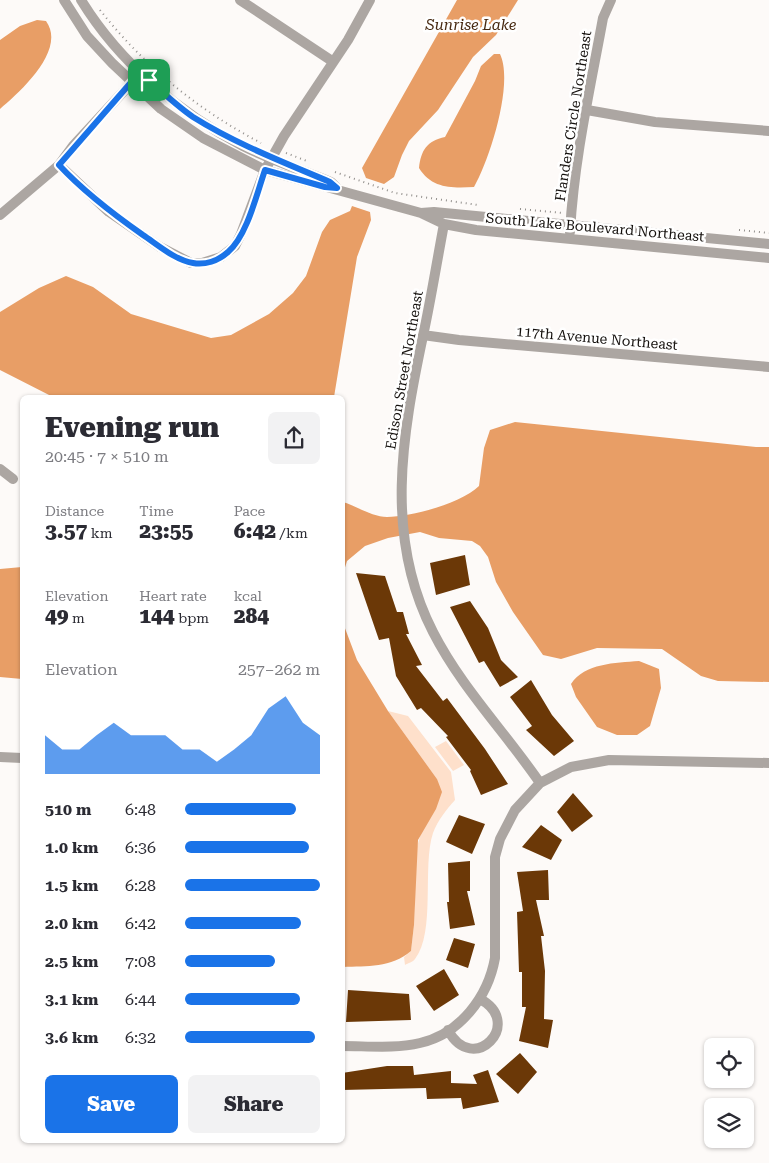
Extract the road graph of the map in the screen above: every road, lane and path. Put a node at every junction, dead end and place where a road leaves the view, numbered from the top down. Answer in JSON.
{"nodes":[{"id":1,"x":64,"y":0,"type":"edge"},
{"id":2,"x":81,"y":0,"type":"edge"},
{"id":3,"x":240,"y":0,"type":"edge"},
{"id":4,"x":370,"y":0,"type":"edge"},
{"id":5,"x":611,"y":0,"type":"edge"},
{"id":6,"x":99,"y":8,"type":"dead end"},
{"id":7,"x":332,"y":61,"type":"junction"},
{"id":8,"x":140,"y":72,"type":"junction"},
{"id":9,"x":132,"y":83,"type":"junction"},
{"id":10,"x":586,"y":110,"type":"junction"},
{"id":11,"x":769,"y":131,"type":"edge"},
{"id":12,"x":275,"y":154,"type":"junction"},
{"id":13,"x":314,"y":164,"type":"dead end"},
{"id":14,"x":59,"y":165,"type":"junction"},
{"id":15,"x":265,"y":170,"type":"junction"},
{"id":16,"x":332,"y":171,"type":"dead end"},
{"id":17,"x":339,"y":189,"type":"junction"},
{"id":18,"x":395,"y":193,"type":"dead end"},
{"id":19,"x":421,"y":213,"type":"junction"},
{"id":20,"x":0,"y":216,"type":"edge"},
{"id":21,"x":444,"y":224,"type":"junction"},
{"id":22,"x":570,"y":226,"type":"junction"},
{"id":23,"x":570,"y":239,"type":"junction"},
{"id":24,"x":769,"y":244,"type":"edge"},
{"id":25,"x":769,"y":258,"type":"edge"},
{"id":26,"x":424,"y":335,"type":"junction"},
{"id":27,"x":769,"y":367,"type":"edge"},
{"id":28,"x":0,"y":469,"type":"edge"},
{"id":29,"x":13,"y":479,"type":"dead end"},
{"id":30,"x":0,"y":757,"type":"edge"},
{"id":31,"x":20,"y":758,"type":"edge"},
{"id":32,"x":769,"y":763,"type":"edge"},
{"id":33,"x":540,"y":783,"type":"junction"},
{"id":34,"x":480,"y":999,"type":"junction"},
{"id":35,"x":448,"y":1030,"type":"junction"},
{"id":36,"x":345,"y":1046,"type":"edge"}],
"edges":[{"from":1,"to":9,"type":"street","name":"South Lake Boulevard Northeast"},
{"from":2,"to":8,"type":"street","name":"South Lake Boulevard Northeast"},
{"from":3,"to":7,"type":"street"},
{"from":4,"to":7,"type":"street"},
{"from":5,"to":10,"type":"street","name":"Flanders Circle Northeast"},
{"from":6,"to":12,"type":"path"},
{"from":7,"to":12,"type":"street"},
{"from":8,"to":9,"type":"street"},
{"from":8,"to":12,"type":"street","name":"South Lake Boulevard Northeast"},
{"from":9,"to":14,"type":"street"},
{"from":9,"to":15,"type":"street","name":"South Lake Boulevard Northeast"},
{"from":10,"to":11,"type":"street"},
{"from":10,"to":22,"type":"street","name":"Flanders Circle Northeast"},
{"from":12,"to":13,"type":"path"},
{"from":12,"to":15,"type":"street"},
{"from":12,"to":17,"type":"street","name":"South Lake Boulevard Northeast"},
{"from":14,"to":15,"type":"street"},
{"from":14,"to":20,"type":"street"},
{"from":15,"to":17,"type":"street","name":"South Lake Boulevard Northeast"},
{"from":16,"to":18,"type":"path"},
{"from":17,"to":19,"type":"street","name":"South Lake Boulevard Northeast"},
{"from":19,"to":21,"type":"street","name":"South Lake Boulevard Northeast"},
{"from":19,"to":22,"type":"street","name":"South Lake Boulevard Northeast"},
{"from":21,"to":23,"type":"street","name":"South Lake Boulevard Northeast"},
{"from":21,"to":26,"type":"street","name":"Edison Street Northeast"},
{"from":22,"to":23,"type":"street","name":"Flanders Circle Northeast"},
{"from":22,"to":24,"type":"street","name":"South Lake Boulevard Northeast"},
{"from":23,"to":25,"type":"street","name":"South Lake Boulevard Northeast"},
{"from":26,"to":27,"type":"street","name":"117th Avenue Northeast"},
{"from":26,"to":33,"type":"street","name":"Edison Street Northeast"},
{"from":28,"to":29,"type":"street"},
{"from":30,"to":31,"type":"street"},
{"from":32,"to":33,"type":"street"},
{"from":33,"to":34,"type":"street"},
{"from":34,"to":35,"type":"street"},
{"from":34,"to":35,"type":"street"},
{"from":35,"to":36,"type":"street"}]}
